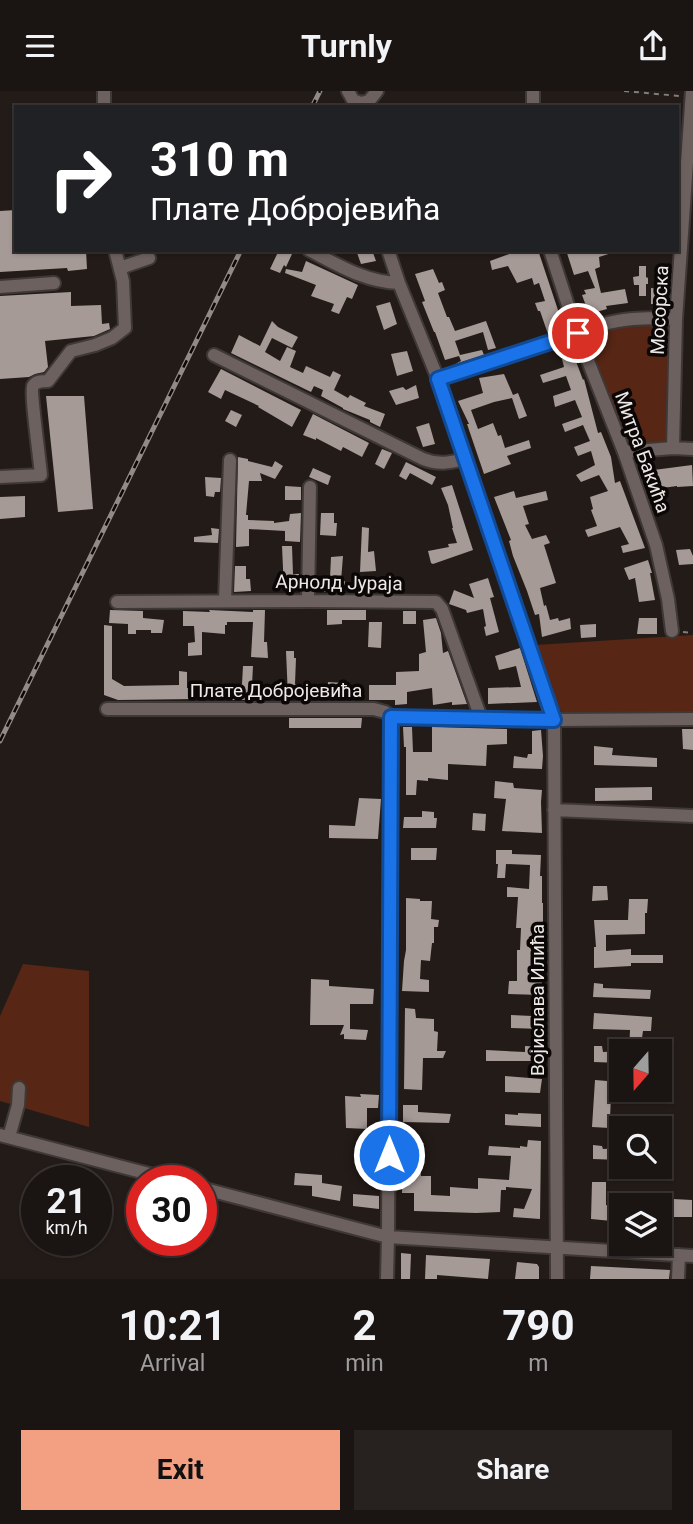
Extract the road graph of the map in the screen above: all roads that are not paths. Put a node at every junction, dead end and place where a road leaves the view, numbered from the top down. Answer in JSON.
{"nodes":[{"id":1,"x":348,"y":91,"type":"edge"},
{"id":2,"x":377,"y":91,"type":"edge"},
{"id":3,"x":692,"y":94,"type":"edge"},
{"id":4,"x":356,"y":105,"type":"edge"},
{"id":5,"x":116,"y":252,"type":"edge"},
{"id":6,"x":313,"y":252,"type":"edge"},
{"id":7,"x":389,"y":252,"type":"edge"},
{"id":8,"x":551,"y":252,"type":"edge"},
{"id":9,"x":149,"y":258,"type":"dead end"},
{"id":10,"x":120,"y":268,"type":"junction"},
{"id":11,"x":54,"y":283,"type":"dead end"},
{"id":12,"x":399,"y":283,"type":"junction"},
{"id":13,"x":0,"y":288,"type":"edge"},
{"id":14,"x":676,"y":319,"type":"junction"},
{"id":15,"x":578,"y":333,"type":"junction"},
{"id":16,"x":214,"y":355,"type":"dead end"},
{"id":17,"x":438,"y":379,"type":"junction"},
{"id":18,"x":673,"y":448,"type":"junction"},
{"id":19,"x":693,"y":449,"type":"edge"},
{"id":20,"x":624,"y":452,"type":"junction"},
{"id":21,"x":230,"y":460,"type":"dead end"},
{"id":22,"x":465,"y":460,"type":"junction"},
{"id":23,"x":0,"y":477,"type":"edge"},
{"id":24,"x":310,"y":487,"type":"dead end"},
{"id":25,"x":225,"y":601,"type":"junction"},
{"id":26,"x":308,"y":601,"type":"junction"},
{"id":27,"x":117,"y":602,"type":"dead end"},
{"id":28,"x":672,"y":631,"type":"dead end"},
{"id":29,"x":107,"y":709,"type":"dead end"},
{"id":30,"x":391,"y":717,"type":"junction"},
{"id":31,"x":481,"y":718,"type":"junction"},
{"id":32,"x":693,"y":719,"type":"edge"},
{"id":33,"x":554,"y":720,"type":"junction"},
{"id":34,"x":554,"y":810,"type":"junction"},
{"id":35,"x":693,"y":816,"type":"edge"},
{"id":36,"x":19,"y":1088,"type":"dead end"},
{"id":37,"x":4,"y":1136,"type":"edge"},
{"id":38,"x":126,"y":1168,"type":"edge"},
{"id":39,"x":217,"y":1192,"type":"edge"},
{"id":40,"x":388,"y":1237,"type":"junction"},
{"id":41,"x":558,"y":1248,"type":"junction"},
{"id":42,"x":679,"y":1255,"type":"junction"},
{"id":43,"x":693,"y":1256,"type":"edge"},
{"id":44,"x":387,"y":1279,"type":"edge"},
{"id":45,"x":557,"y":1279,"type":"edge"},
{"id":46,"x":678,"y":1279,"type":"edge"}],
"edges":[{"from":1,"to":4,"type":"street"},
{"from":2,"to":4,"type":"street"},
{"from":3,"to":14,"type":"street","name":"Мосорска"},
{"from":5,"to":10,"type":"street"},
{"from":6,"to":12,"type":"street"},
{"from":7,"to":12,"type":"street","name":"Војислава Илића"},
{"from":8,"to":15,"type":"street","name":"Митра Бакића"},
{"from":9,"to":10,"type":"street"},
{"from":10,"to":23,"type":"street"},
{"from":11,"to":13,"type":"street"},
{"from":12,"to":17,"type":"street","name":"Војислава Илића"},
{"from":14,"to":15,"type":"street"},
{"from":14,"to":18,"type":"street","name":"Мосорска"},
{"from":15,"to":17,"type":"street"},
{"from":15,"to":20,"type":"street","name":"Митра Бакића"},
{"from":16,"to":22,"type":"street"},
{"from":17,"to":22,"type":"street","name":"Војислава Илића"},
{"from":18,"to":19,"type":"street"},
{"from":18,"to":20,"type":"street"},
{"from":20,"to":28,"type":"street","name":"Митра Бакића"},
{"from":21,"to":25,"type":"street"},
{"from":22,"to":33,"type":"street","name":"Војислава Илића"},
{"from":24,"to":26,"type":"street"},
{"from":25,"to":26,"type":"street","name":"Арнолд Јураја"},
{"from":25,"to":27,"type":"street","name":"Арнолд Јураја"},
{"from":26,"to":31,"type":"street","name":"Арнолд Јураја"},
{"from":29,"to":30,"type":"street","name":"Плате Добројевића"},
{"from":30,"to":31,"type":"street","name":"Плате Добројевића"},
{"from":30,"to":40,"type":"street"},
{"from":31,"to":33,"type":"street","name":"Плате Добројевића"},
{"from":32,"to":33,"type":"street","name":"Плате Добројевића"},
{"from":33,"to":34,"type":"street","name":"Војислава Илића"},
{"from":34,"to":35,"type":"street"},
{"from":34,"to":41,"type":"street","name":"Војислава Илића"},
{"from":36,"to":37,"type":"street"},
{"from":37,"to":38,"type":"street"},
{"from":39,"to":40,"type":"street"},
{"from":40,"to":41,"type":"street"},
{"from":40,"to":44,"type":"street"},
{"from":41,"to":42,"type":"street"},
{"from":41,"to":45,"type":"street","name":"Војислава Илића"},
{"from":42,"to":43,"type":"street"},
{"from":42,"to":46,"type":"street"}]}
